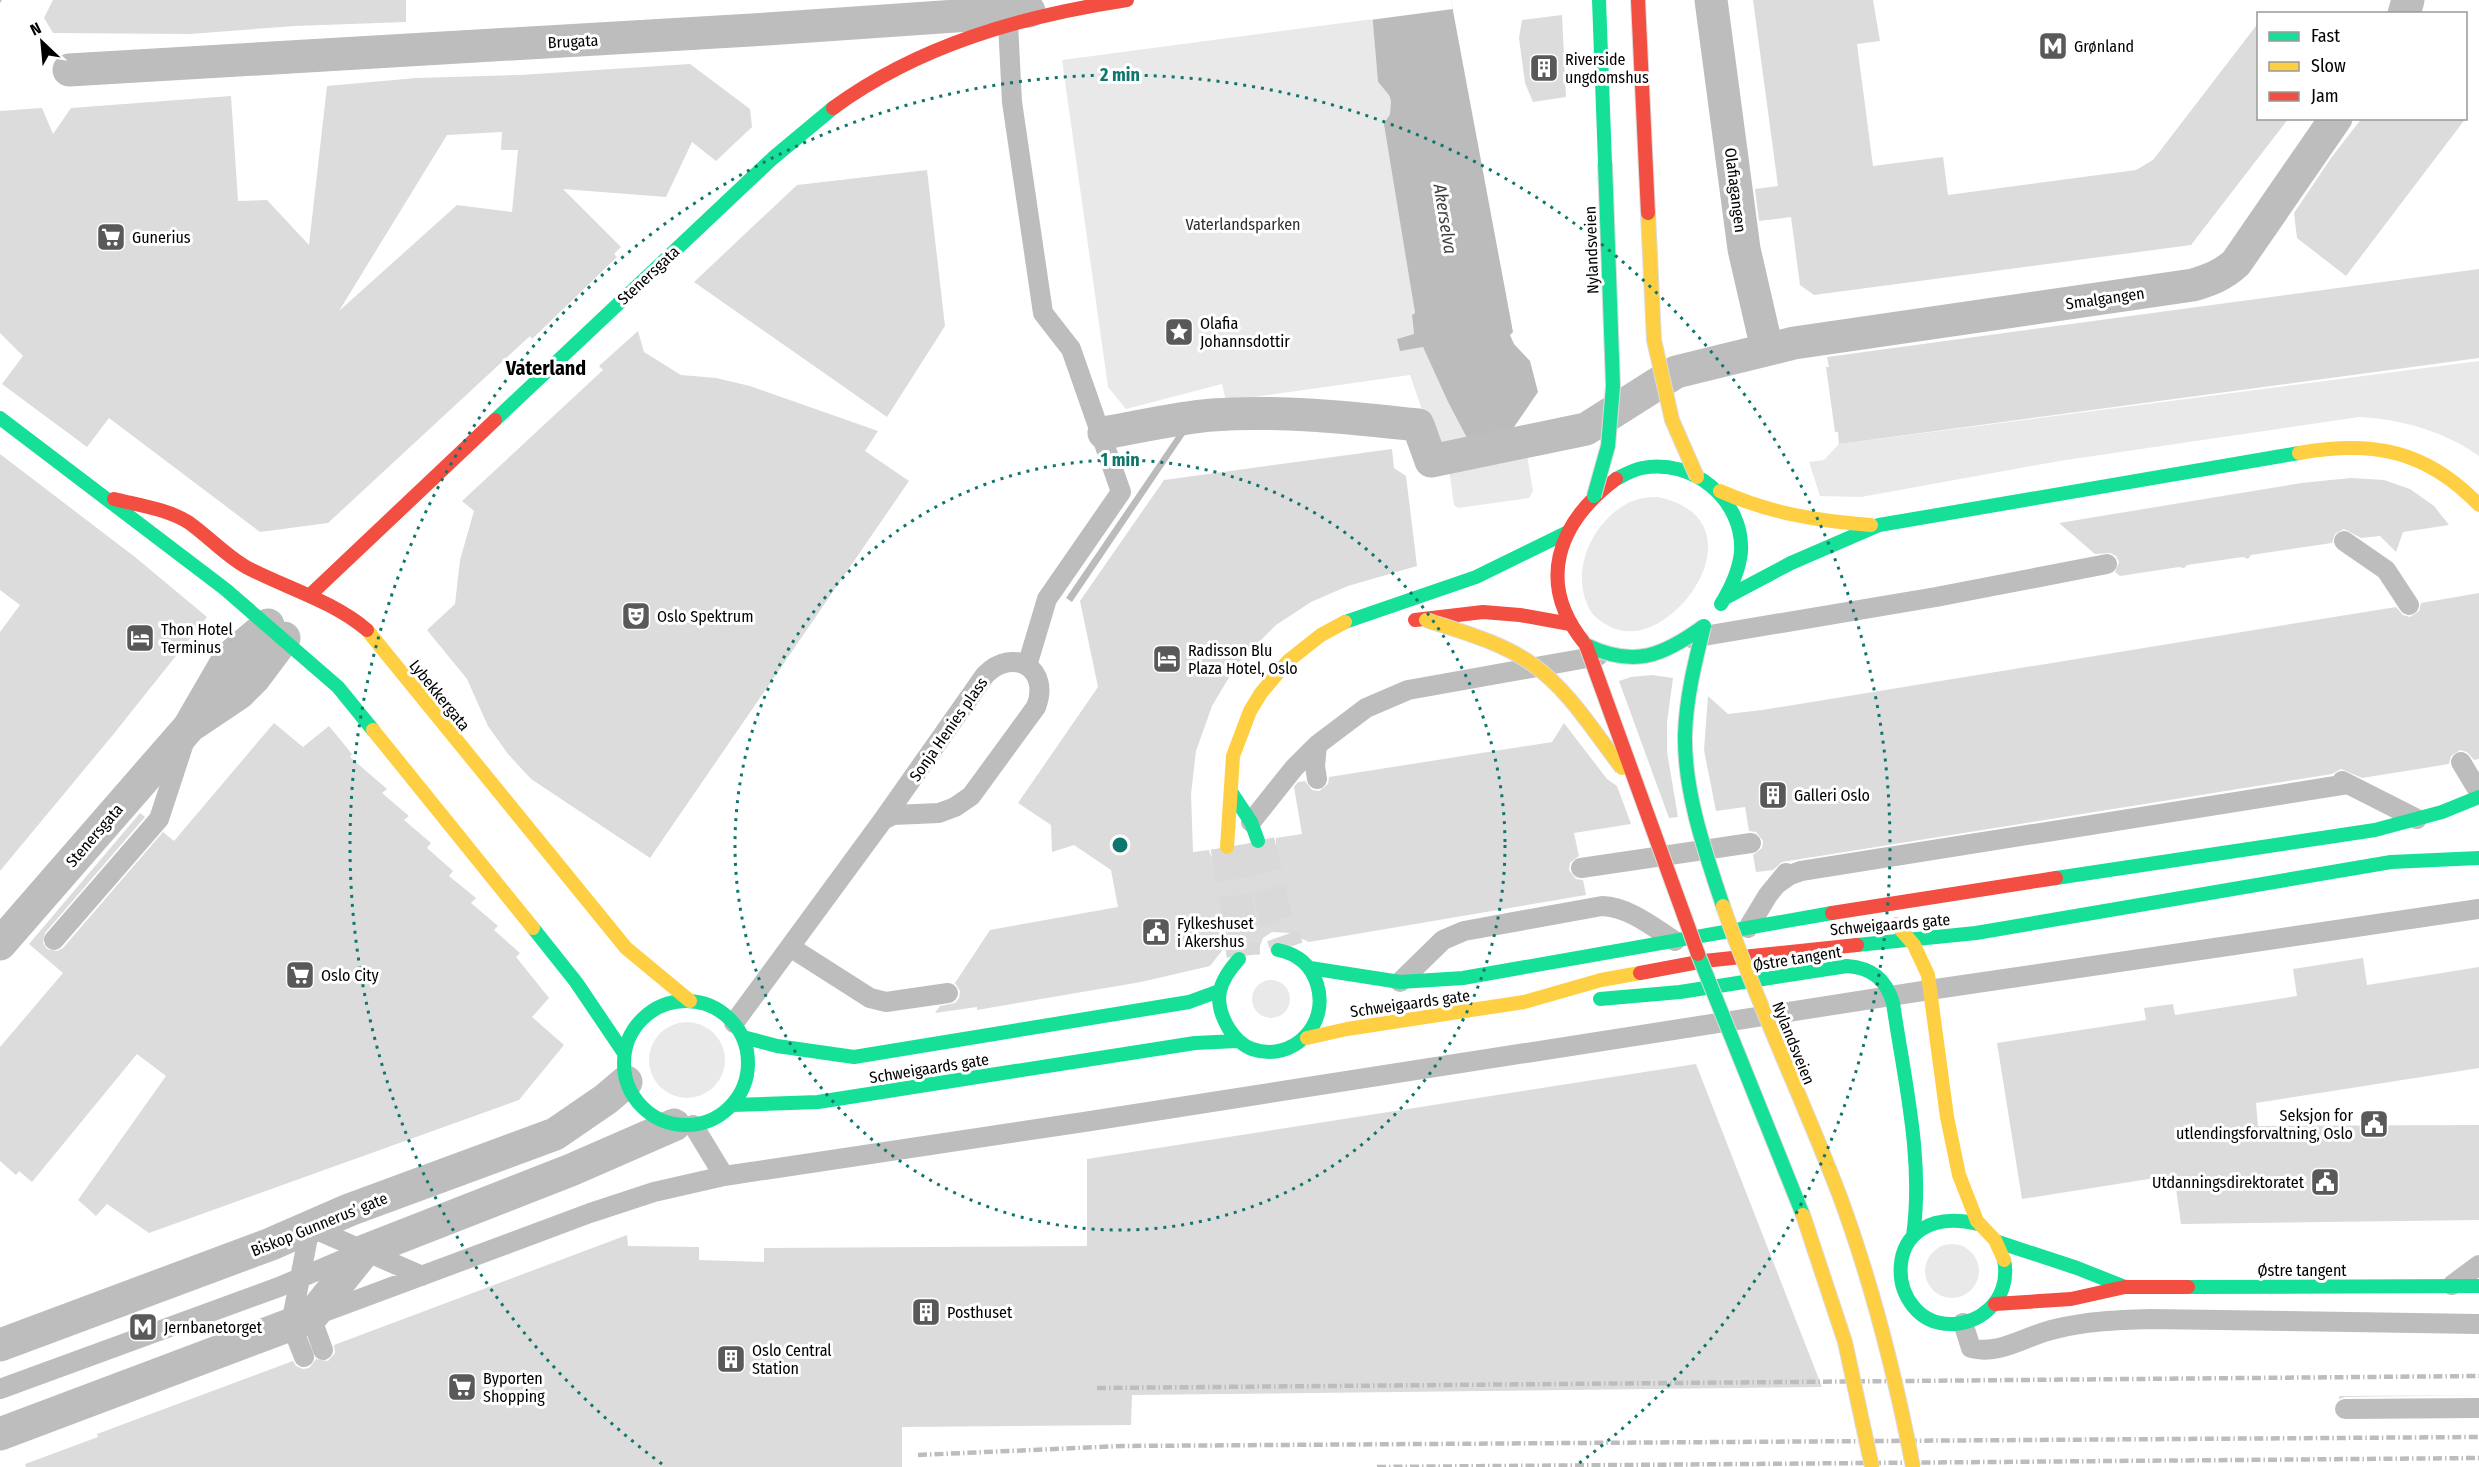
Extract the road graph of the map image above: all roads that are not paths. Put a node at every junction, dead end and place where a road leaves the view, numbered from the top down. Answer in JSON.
{"nodes":[{"id":1,"x":1127,"y":0,"type":"edge"},
{"id":2,"x":1599,"y":0,"type":"edge"},
{"id":3,"x":1638,"y":0,"type":"edge"},
{"id":4,"x":1712,"y":0,"type":"edge"},
{"id":5,"x":1076,"y":8,"type":"joint"},
{"id":6,"x":1023,"y":13,"type":"edge"},
{"id":7,"x":69,"y":70,"type":"dead end"},
{"id":8,"x":2335,"y":120,"type":"edge"},
{"id":9,"x":1780,"y":346,"type":"junction"},
{"id":10,"x":0,"y":418,"type":"edge"},
{"id":11,"x":1104,"y":433,"type":"dead end"},
{"id":12,"x":1697,"y":477,"type":"junction"},
{"id":13,"x":1720,"y":491,"type":"junction"},
{"id":14,"x":101,"y":495,"type":"junction"},
{"id":15,"x":1594,"y":496,"type":"junction"},
{"id":16,"x":2479,"y":505,"type":"edge"},
{"id":17,"x":1879,"y":525,"type":"junction"},
{"id":18,"x":1568,"y":532,"type":"junction"},
{"id":19,"x":2344,"y":541,"type":"dead end"},
{"id":20,"x":2107,"y":564,"type":"dead end"},
{"id":21,"x":309,"y":596,"type":"junction"},
{"id":22,"x":1725,"y":598,"type":"junction"},
{"id":23,"x":2409,"y":605,"type":"dead end"},
{"id":24,"x":297,"y":608,"type":"dead end"},
{"id":25,"x":1356,"y":617,"type":"junction"},
{"id":26,"x":1426,"y":620,"type":"junction"},
{"id":27,"x":1570,"y":624,"type":"junction"},
{"id":28,"x":281,"y":626,"type":"junction"},
{"id":29,"x":1704,"y":627,"type":"junction"},
{"id":30,"x":1586,"y":645,"type":"junction"},
{"id":31,"x":1027,"y":666,"type":"junction"},
{"id":32,"x":189,"y":727,"type":"junction"},
{"id":33,"x":1317,"y":745,"type":"junction"},
{"id":34,"x":2461,"y":762,"type":"dead end"},
{"id":35,"x":1317,"y":779,"type":"dead end"},
{"id":36,"x":1636,"y":788,"type":"junction"},
{"id":37,"x":1231,"y":792,"type":"junction"},
{"id":38,"x":2479,"y":792,"type":"edge"},
{"id":39,"x":2479,"y":797,"type":"edge"},
{"id":40,"x":2418,"y":819,"type":"junction"},
{"id":41,"x":883,"y":820,"type":"junction"},
{"id":42,"x":1251,"y":822,"type":"junction"},
{"id":43,"x":1258,"y":842,"type":"tunnel mouth"},
{"id":44,"x":1751,"y":843,"type":"dead end"},
{"id":45,"x":1227,"y":847,"type":"tunnel mouth"},
{"id":46,"x":2479,"y":858,"type":"edge"},
{"id":47,"x":1790,"y":867,"type":"dead end"},
{"id":48,"x":1581,"y":868,"type":"dead end"},
{"id":49,"x":1777,"y":884,"type":"junction"},
{"id":50,"x":2479,"y":909,"type":"edge"},
{"id":51,"x":1846,"y":910,"type":"junction"},
{"id":52,"x":1748,"y":928,"type":"junction"},
{"id":53,"x":1976,"y":933,"type":"junction"},
{"id":54,"x":1910,"y":938,"type":"junction"},
{"id":55,"x":54,"y":940,"type":"dead end"},
{"id":56,"x":1675,"y":941,"type":"junction"},
{"id":57,"x":0,"y":944,"type":"edge"},
{"id":58,"x":790,"y":947,"type":"junction"},
{"id":59,"x":1284,"y":950,"type":"tunnel mouth"},
{"id":60,"x":1239,"y":959,"type":"tunnel mouth"},
{"id":61,"x":1310,"y":968,"type":"junction"},
{"id":62,"x":1926,"y":970,"type":"junction"},
{"id":63,"x":1400,"y":982,"type":"junction"},
{"id":64,"x":1929,"y":990,"type":"junction"},
{"id":65,"x":1219,"y":991,"type":"junction"},
{"id":66,"x":948,"y":993,"type":"dead end"},
{"id":67,"x":1891,"y":996,"type":"junction"},
{"id":68,"x":690,"y":1001,"type":"junction"},
{"id":69,"x":1524,"y":1002,"type":"junction"},
{"id":70,"x":738,"y":1030,"type":"junction"},
{"id":71,"x":1306,"y":1038,"type":"junction"},
{"id":72,"x":1237,"y":1041,"type":"junction"},
{"id":73,"x":625,"y":1068,"type":"junction"},
{"id":74,"x":732,"y":1105,"type":"junction"},
{"id":75,"x":684,"y":1125,"type":"junction"},
{"id":76,"x":724,"y":1176,"type":"junction"},
{"id":77,"x":1978,"y":1224,"type":"junction"},
{"id":78,"x":310,"y":1227,"type":"junction"},
{"id":79,"x":1913,"y":1236,"type":"junction"},
{"id":80,"x":1998,"y":1242,"type":"junction"},
{"id":81,"x":364,"y":1251,"type":"junction"},
{"id":82,"x":2479,"y":1266,"type":"edge"},
{"id":83,"x":422,"y":1276,"type":"junction"},
{"id":84,"x":301,"y":1277,"type":"junction"},
{"id":85,"x":2449,"y":1286,"type":"junction"},
{"id":86,"x":2479,"y":1286,"type":"edge"},
{"id":87,"x":2125,"y":1287,"type":"junction"},
{"id":88,"x":1995,"y":1304,"type":"junction"},
{"id":89,"x":301,"y":1321,"type":"junction"},
{"id":90,"x":1963,"y":1323,"type":"junction"},
{"id":91,"x":2479,"y":1324,"type":"edge"},
{"id":92,"x":0,"y":1345,"type":"edge"},
{"id":93,"x":323,"y":1350,"type":"dead end"},
{"id":94,"x":304,"y":1357,"type":"dead end"},
{"id":95,"x":0,"y":1389,"type":"edge"},
{"id":96,"x":2479,"y":1408,"type":"edge"},
{"id":97,"x":2345,"y":1409,"type":"dead end"},
{"id":98,"x":0,"y":1434,"type":"edge"},
{"id":99,"x":1872,"y":1467,"type":"edge"},
{"id":100,"x":1913,"y":1467,"type":"edge"}],
"edges":[{"from":1,"to":5,"type":"main road","name":"Brugata"},
{"from":2,"to":15,"type":"main road","name":"Nylandsveien","bridge":true},
{"from":3,"to":12,"type":"main road","bridge":true},
{"from":4,"to":9,"type":"street","name":"Olafiagangen"},
{"from":5,"to":6,"type":"street","name":"Brugata"},
{"from":6,"to":7,"type":"street","name":"Brugata"},
{"from":6,"to":21,"type":"main road","name":"Stenersgata"},
{"from":6,"to":31,"type":"lane"},
{"from":8,"to":9,"type":"street","name":"Smalgangen"},
{"from":9,"to":11,"type":"street","name":"Smalgangen"},
{"from":10,"to":14,"type":"main road","name":"Lybekkergata"},
{"from":12,"to":13,"type":"main road","name":"Nylandsveien"},
{"from":12,"to":15,"type":"main road","name":"Nylandsveien"},
{"from":13,"to":17,"type":"main road"},
{"from":13,"to":22,"type":"main road","name":"Nylandsveien"},
{"from":14,"to":21,"type":"main road","name":"Lybekkergata"},
{"from":14,"to":28,"type":"main road","name":"Lybekkergata"},
{"from":15,"to":18,"type":"main road","name":"Nylandsveien"},
{"from":16,"to":17,"type":"main road"},
{"from":17,"to":22,"type":"main road"},
{"from":18,"to":25,"type":"main road"},
{"from":18,"to":27,"type":"main road","name":"Nylandsveien"},
{"from":19,"to":23,"type":"lane"},
{"from":20,"to":33,"type":"lane"},
{"from":21,"to":24,"type":"main road","name":"Stenersgata"},
{"from":21,"to":68,"type":"main road","name":"Lybekkergata"},
{"from":22,"to":29,"type":"main road","name":"Nylandsveien"},
{"from":25,"to":26,"type":"main road"},
{"from":25,"to":37,"type":"main road"},
{"from":26,"to":27,"type":"main road"},
{"from":26,"to":36,"type":"main road","bridge":true},
{"from":27,"to":30,"type":"main road","name":"Nylandsveien"},
{"from":28,"to":32,"type":"street","name":"Stenersgata"},
{"from":28,"to":73,"type":"main road","name":"Lybekkergata"},
{"from":29,"to":30,"type":"main road","name":"Nylandsveien","bridge":true},
{"from":29,"to":100,"type":"main road","name":"Nylandsveien","bridge":true},
{"from":30,"to":36,"type":"main road","name":"Nylandsveien","bridge":true},
{"from":31,"to":41,"type":"lane","name":"Sonja Henies plass"},
{"from":31,"to":41,"type":"lane"},
{"from":32,"to":55,"type":"lane"},
{"from":32,"to":57,"type":"street","name":"Stenersgata"},
{"from":33,"to":35,"type":"lane"},
{"from":33,"to":42,"type":"lane"},
{"from":34,"to":38,"type":"lane"},
{"from":36,"to":99,"type":"main road","name":"Nylandsveien","bridge":true},
{"from":37,"to":42,"type":"main road"},
{"from":37,"to":45,"type":"main road"},
{"from":39,"to":40,"type":"main road","name":"Schweigaards gate"},
{"from":40,"to":49,"type":"lane"},
{"from":40,"to":51,"type":"main road","name":"Schweigaards gate"},
{"from":41,"to":58,"type":"lane","name":"Sonja Henies plass"},
{"from":42,"to":43,"type":"main road"},
{"from":44,"to":48,"type":"lane"},
{"from":46,"to":53,"type":"main road","name":"Schweigaards gate"},
{"from":47,"to":49,"type":"lane"},
{"from":49,"to":52,"type":"lane"},
{"from":50,"to":64,"type":"lane"},
{"from":51,"to":52,"type":"main road","name":"Schweigaards gate"},
{"from":51,"to":54,"type":"main road"},
{"from":52,"to":56,"type":"main road","name":"Schweigaards gate"},
{"from":53,"to":54,"type":"main road","name":"Schweigaards gate"},
{"from":53,"to":62,"type":"main road"},
{"from":54,"to":62,"type":"main road"},
{"from":54,"to":69,"type":"main road","name":"Schweigaards gate"},
{"from":56,"to":63,"type":"main road","name":"Schweigaards gate"},
{"from":56,"to":63,"type":"lane"},
{"from":58,"to":66,"type":"lane"},
{"from":58,"to":70,"type":"lane","name":"Sonja Henies plass"},
{"from":59,"to":61,"type":"main road","name":"Schweigaards gate"},
{"from":60,"to":65,"type":"main road"},
{"from":61,"to":63,"type":"main road","name":"Schweigaards gate"},
{"from":61,"to":71,"type":"main road"},
{"from":62,"to":64,"type":"main road"},
{"from":64,"to":67,"type":"lane"},
{"from":64,"to":77,"type":"main road"},
{"from":65,"to":70,"type":"main road","name":"Schweigaards gate"},
{"from":65,"to":72,"type":"main road"},
{"from":67,"to":69,"type":"main road","name":"Østre tangent"},
{"from":67,"to":76,"type":"lane"},
{"from":67,"to":79,"type":"main road","name":"Østre tangent"},
{"from":68,"to":70,"type":"main road"},
{"from":68,"to":73,"type":"main road"},
{"from":69,"to":71,"type":"main road","name":"Schweigaards gate"},
{"from":70,"to":74,"type":"main road"},
{"from":71,"to":72,"type":"main road","name":"Schweigaards gate"},
{"from":72,"to":74,"type":"main road","name":"Schweigaards gate"},
{"from":73,"to":75,"type":"main road"},
{"from":73,"to":78,"type":"street","name":"Biskop Gunnerus’ gate"},
{"from":74,"to":75,"type":"main road"},
{"from":75,"to":76,"type":"lane"},
{"from":75,"to":81,"type":"street"},
{"from":76,"to":83,"type":"lane"},
{"from":77,"to":79,"type":"main road"},
{"from":77,"to":80,"type":"main road"},
{"from":78,"to":81,"type":"lane"},
{"from":78,"to":84,"type":"lane"},
{"from":78,"to":92,"type":"street","name":"Biskop Gunnerus’ gate"},
{"from":79,"to":90,"type":"main road"},
{"from":80,"to":87,"type":"main road","name":"Østre tangent"},
{"from":80,"to":88,"type":"main road"},
{"from":81,"to":83,"type":"lane"},
{"from":81,"to":84,"type":"lane"},
{"from":81,"to":89,"type":"street"},
{"from":82,"to":85,"type":"lane"},
{"from":83,"to":89,"type":"lane"},
{"from":84,"to":89,"type":"lane"},
{"from":84,"to":95,"type":"lane"},
{"from":85,"to":86,"type":"main road","name":"Østre tangent"},
{"from":85,"to":87,"type":"main road","name":"Østre tangent"},
{"from":87,"to":88,"type":"main road","name":"Østre tangent"},
{"from":88,"to":90,"type":"main road"},
{"from":89,"to":93,"type":"lane"},
{"from":89,"to":94,"type":"lane"},
{"from":89,"to":98,"type":"street"},
{"from":90,"to":91,"type":"lane"},
{"from":96,"to":97,"type":"lane"}]}
